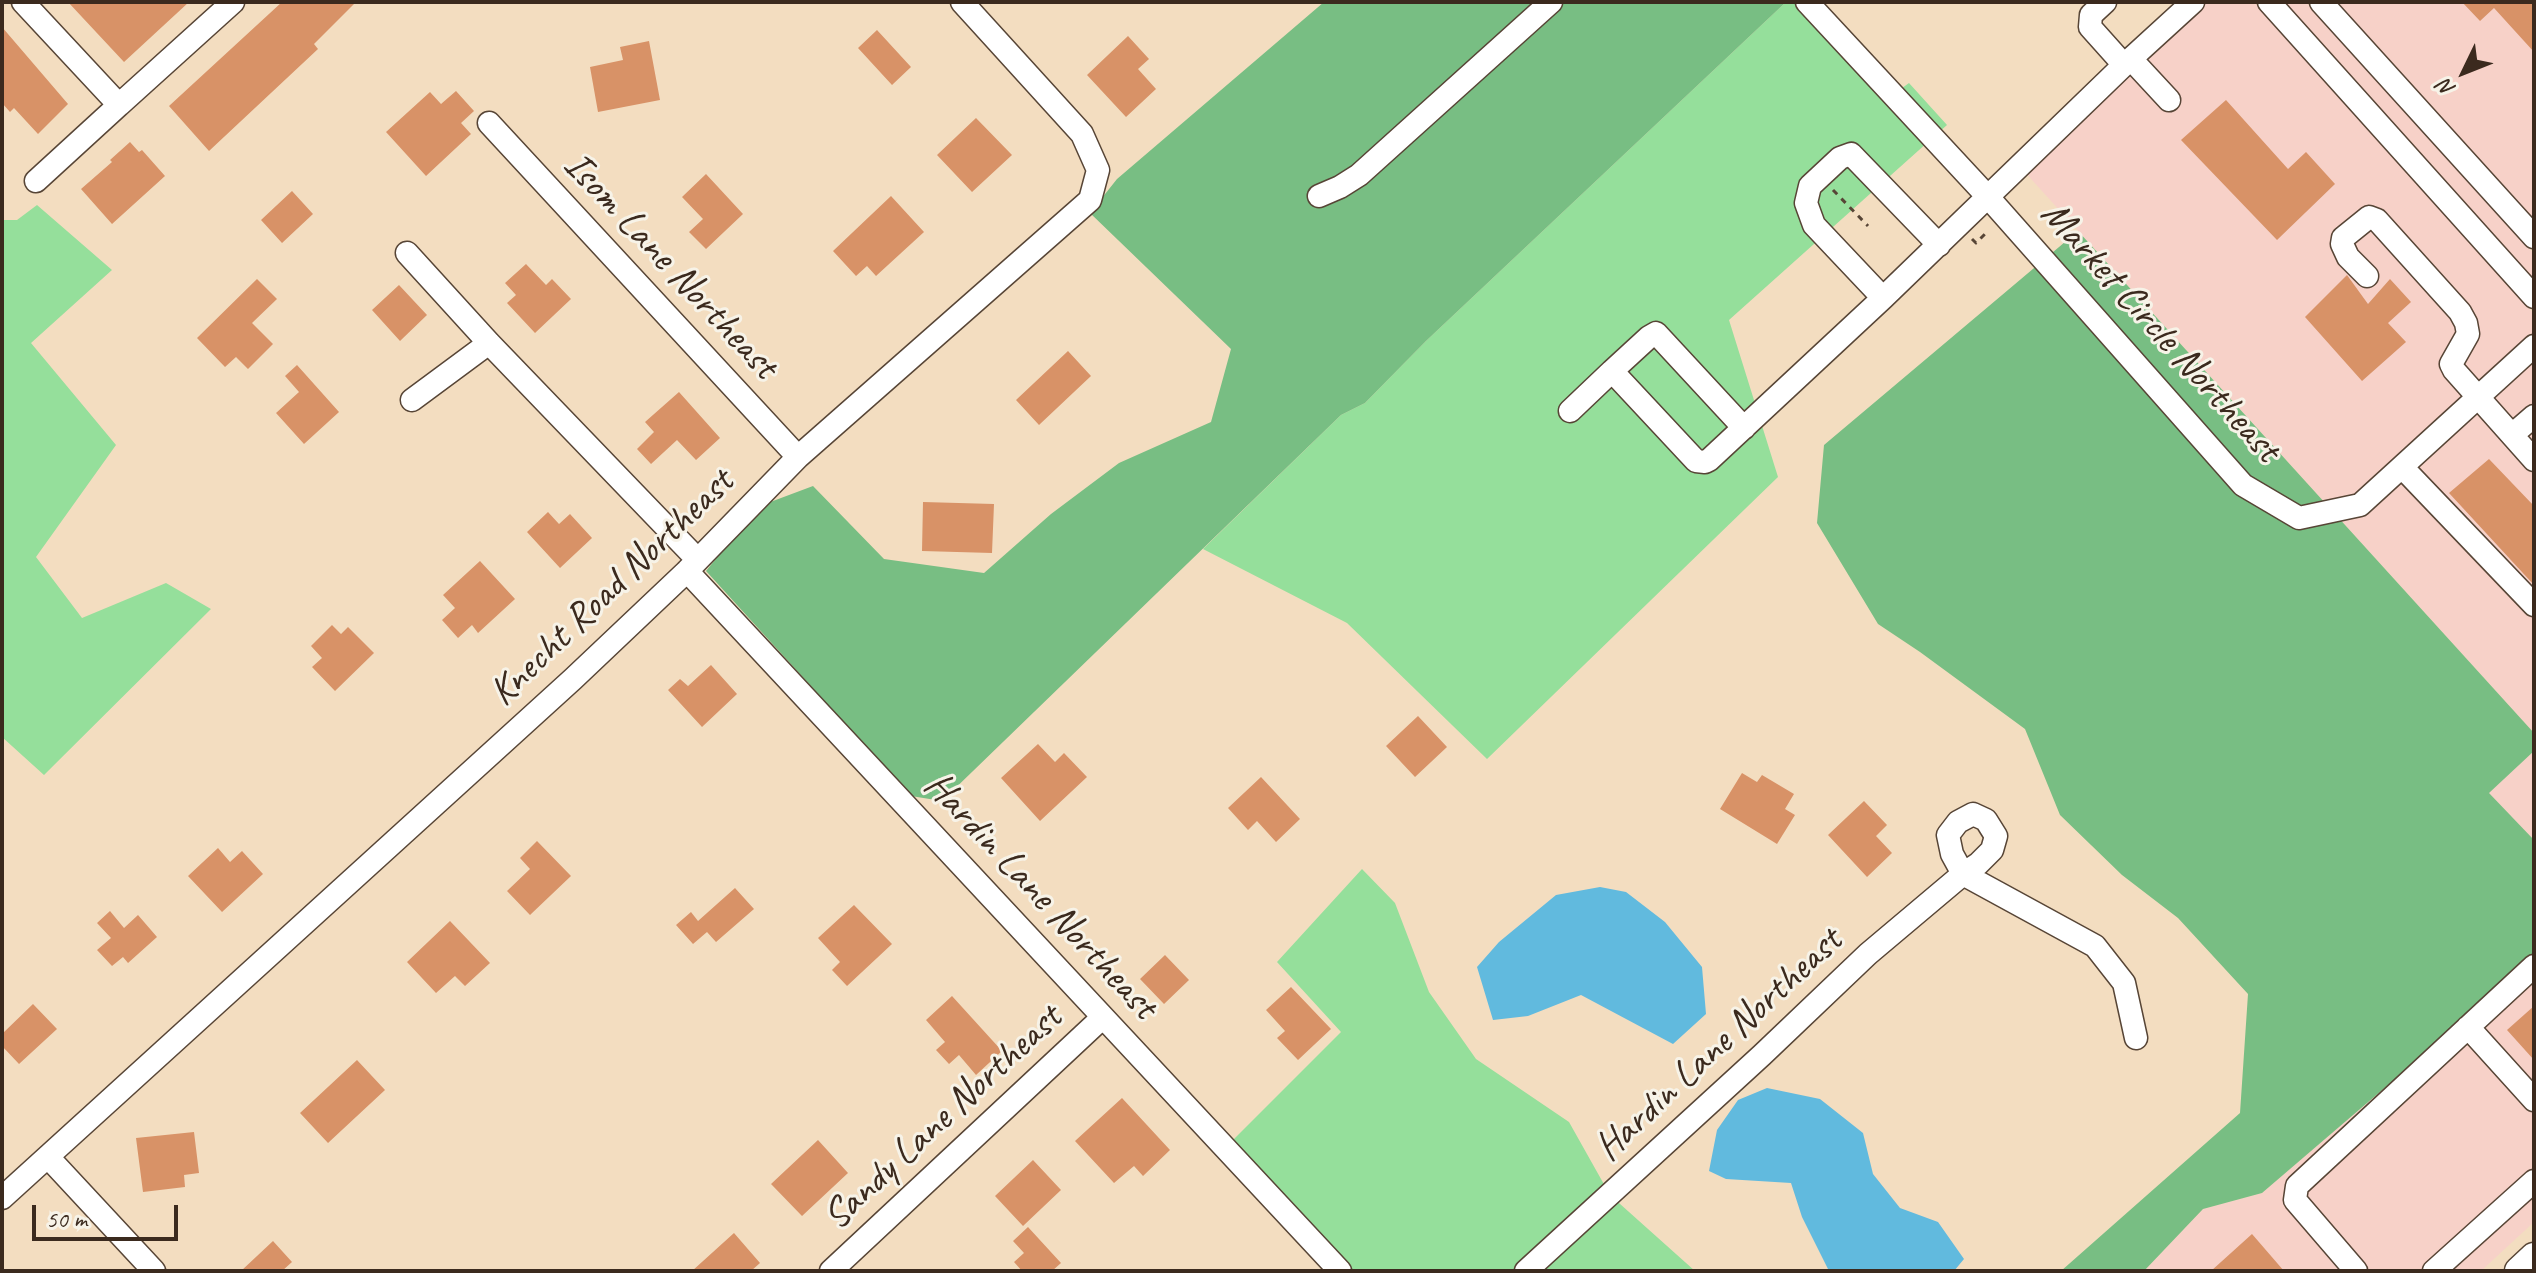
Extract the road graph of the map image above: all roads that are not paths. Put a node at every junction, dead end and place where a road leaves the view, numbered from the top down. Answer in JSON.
{"nodes":[{"id":1,"x":23,"y":2,"type":"edge"},
{"id":2,"x":233,"y":2,"type":"edge"},
{"id":3,"x":962,"y":2,"type":"edge"},
{"id":4,"x":1551,"y":2,"type":"edge"},
{"id":5,"x":1807,"y":2,"type":"edge"},
{"id":6,"x":2105,"y":2,"type":"edge"},
{"id":7,"x":2193,"y":2,"type":"edge"},
{"id":8,"x":2269,"y":2,"type":"edge"},
{"id":9,"x":2321,"y":2,"type":"edge"},
{"id":10,"x":2128,"y":62,"type":"junction"},
{"id":11,"x":2169,"y":100,"type":"dead end"},
{"id":12,"x":119,"y":105,"type":"junction"},
{"id":13,"x":489,"y":123,"type":"dead end"},
{"id":14,"x":36,"y":181,"type":"dead end"},
{"id":15,"x":1319,"y":196,"type":"dead end"},
{"id":16,"x":1988,"y":197,"type":"junction"},
{"id":17,"x":2534,"y":237,"type":"edge"},
{"id":18,"x":1939,"y":245,"type":"junction"},
{"id":19,"x":407,"y":253,"type":"dead end"},
{"id":20,"x":2367,"y":276,"type":"dead end"},
{"id":21,"x":2534,"y":297,"type":"edge"},
{"id":22,"x":1883,"y":298,"type":"junction"},
{"id":23,"x":489,"y":343,"type":"junction"},
{"id":24,"x":2534,"y":346,"type":"edge"},
{"id":25,"x":1612,"y":371,"type":"junction"},
{"id":26,"x":2479,"y":397,"type":"junction"},
{"id":27,"x":412,"y":400,"type":"dead end"},
{"id":28,"x":1570,"y":411,"type":"dead end"},
{"id":29,"x":2534,"y":416,"type":"edge"},
{"id":30,"x":1744,"y":428,"type":"junction"},
{"id":31,"x":2512,"y":435,"type":"junction"},
{"id":32,"x":798,"y":457,"type":"junction"},
{"id":33,"x":2534,"y":460,"type":"edge"},
{"id":34,"x":2402,"y":467,"type":"junction"},
{"id":35,"x":692,"y":565,"type":"junction"},
{"id":36,"x":2534,"y":605,"type":"edge"},
{"id":37,"x":2534,"y":966,"type":"edge"},
{"id":38,"x":1103,"y":1017,"type":"junction"},
{"id":39,"x":2468,"y":1027,"type":"junction"},
{"id":40,"x":2136,"y":1038,"type":"dead end"},
{"id":41,"x":2534,"y":1100,"type":"edge"},
{"id":42,"x":48,"y":1157,"type":"junction"},
{"id":43,"x":2534,"y":1181,"type":"edge"},
{"id":44,"x":2,"y":1198,"type":"edge"},
{"id":45,"x":2534,"y":1257,"type":"edge"},
{"id":46,"x":2439,"y":1269,"type":"edge"},
{"id":47,"x":154,"y":1271,"type":"edge"},
{"id":48,"x":831,"y":1271,"type":"edge"},
{"id":49,"x":1340,"y":1271,"type":"edge"},
{"id":50,"x":1526,"y":1271,"type":"edge"},
{"id":51,"x":2356,"y":1271,"type":"edge"},
{"id":52,"x":2519,"y":1271,"type":"edge"}],
"edges":[{"from":1,"to":12,"type":"street"},
{"from":2,"to":12,"type":"street"},
{"from":3,"to":32,"type":"street","name":"Knecht Road Northeast"},
{"from":4,"to":15,"type":"street"},
{"from":5,"to":16,"type":"street","name":"Market Circle Northeast"},
{"from":6,"to":10,"type":"street"},
{"from":7,"to":10,"type":"street"},
{"from":8,"to":21,"type":"street"},
{"from":9,"to":17,"type":"street"},
{"from":10,"to":11,"type":"street"},
{"from":10,"to":16,"type":"street"},
{"from":12,"to":14,"type":"street"},
{"from":13,"to":32,"type":"street","name":"Isom Lane Northeast"},
{"from":16,"to":18,"type":"street"},
{"from":16,"to":34,"type":"street","name":"Market Circle Northeast"},
{"from":18,"to":22,"type":"street"},
{"from":18,"to":22,"type":"street"},
{"from":19,"to":23,"type":"street","name":"Hardin Lane Northeast"},
{"from":20,"to":26,"type":"street"},
{"from":22,"to":30,"type":"street"},
{"from":23,"to":27,"type":"street"},
{"from":23,"to":35,"type":"street","name":"Hardin Lane Northeast"},
{"from":24,"to":26,"type":"street","name":"Market Circle Northeast"},
{"from":25,"to":28,"type":"street"},
{"from":25,"to":30,"type":"street"},
{"from":25,"to":30,"type":"street"},
{"from":26,"to":31,"type":"street"},
{"from":26,"to":34,"type":"street","name":"Market Circle Northeast"},
{"from":29,"to":31,"type":"street"},
{"from":31,"to":33,"type":"street"},
{"from":32,"to":35,"type":"street","name":"Knecht Road Northeast"},
{"from":34,"to":36,"type":"street"},
{"from":35,"to":38,"type":"street","name":"Hardin Lane Northeast"},
{"from":35,"to":42,"type":"street","name":"Knecht Road Northeast"},
{"from":37,"to":39,"type":"street"},
{"from":38,"to":48,"type":"street","name":"Sandy Lane Northeast"},
{"from":38,"to":49,"type":"street","name":"Hardin Lane Northeast"},
{"from":39,"to":41,"type":"street"},
{"from":39,"to":51,"type":"street"},
{"from":40,"to":50,"type":"street","name":"Hardin Lane Northeast"},
{"from":42,"to":44,"type":"street","name":"Knecht Road Northeast"},
{"from":42,"to":47,"type":"street"},
{"from":43,"to":46,"type":"street"},
{"from":45,"to":52,"type":"main road"}]}
